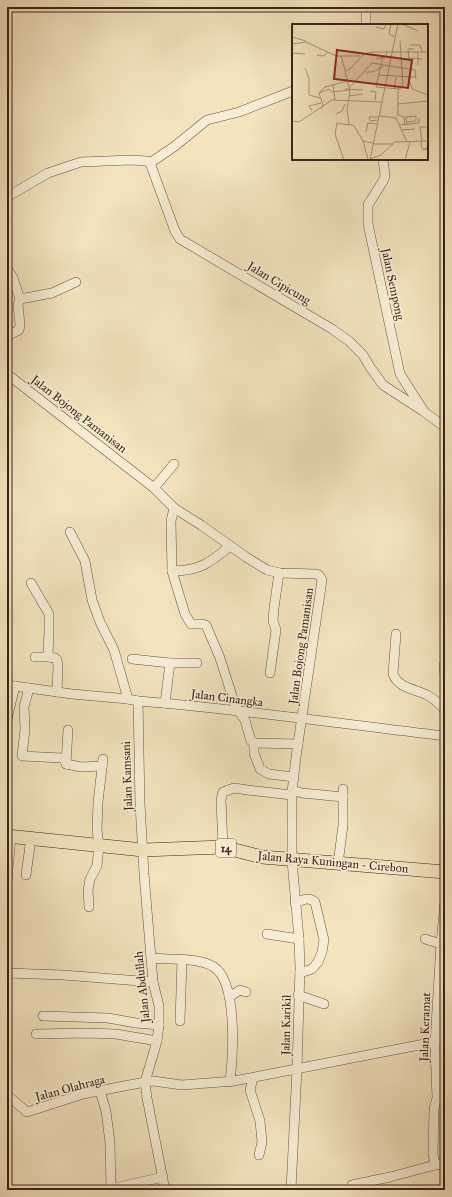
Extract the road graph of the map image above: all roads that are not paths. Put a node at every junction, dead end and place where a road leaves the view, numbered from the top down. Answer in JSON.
{"nodes":[{"id":1,"x":366,"y":7,"type":"edge"},
{"id":2,"x":366,"y":24,"type":"edge"},
{"id":3,"x":292,"y":91,"type":"edge"},
{"id":4,"x":383,"y":160,"type":"edge"},
{"id":5,"x":150,"y":163,"type":"junction"},
{"id":6,"x":7,"y":197,"type":"edge"},
{"id":7,"x":7,"y":268,"type":"edge"},
{"id":8,"x":76,"y":282,"type":"dead end"},
{"id":9,"x":20,"y":299,"type":"junction"},
{"id":10,"x":7,"y":336,"type":"edge"},
{"id":11,"x":7,"y":374,"type":"edge"},
{"id":12,"x":421,"y":407,"type":"junction"},
{"id":13,"x":445,"y":427,"type":"edge"},
{"id":14,"x":174,"y":464,"type":"dead end"},
{"id":15,"x":154,"y":488,"type":"junction"},
{"id":16,"x":174,"y":508,"type":"junction"},
{"id":17,"x":70,"y":532,"type":"dead end"},
{"id":18,"x":230,"y":546,"type":"junction"},
{"id":19,"x":172,"y":571,"type":"junction"},
{"id":20,"x":279,"y":573,"type":"junction"},
{"id":21,"x":31,"y":583,"type":"dead end"},
{"id":22,"x":396,"y":634,"type":"dead end"},
{"id":23,"x":35,"y":657,"type":"dead end"},
{"id":24,"x":49,"y":657,"type":"junction"},
{"id":25,"x":132,"y":659,"type":"dead end"},
{"id":26,"x":170,"y":663,"type":"junction"},
{"id":27,"x":197,"y":663,"type":"dead end"},
{"id":28,"x":444,"y":665,"type":"edge"},
{"id":29,"x":270,"y":674,"type":"dead end"},
{"id":30,"x":445,"y":676,"type":"edge"},
{"id":31,"x":11,"y":686,"type":"edge"},
{"id":32,"x":29,"y":688,"type":"junction"},
{"id":33,"x":57,"y":692,"type":"junction"},
{"id":34,"x":128,"y":698,"type":"junction"},
{"id":35,"x":138,"y":701,"type":"junction"},
{"id":36,"x":165,"y":703,"type":"junction"},
{"id":37,"x":445,"y":708,"type":"edge"},
{"id":38,"x":238,"y":710,"type":"junction"},
{"id":39,"x":302,"y":719,"type":"junction"},
{"id":40,"x":7,"y":720,"type":"edge"},
{"id":41,"x":68,"y":730,"type":"dead end"},
{"id":42,"x":445,"y":736,"type":"edge"},
{"id":43,"x":254,"y":743,"type":"junction"},
{"id":44,"x":298,"y":744,"type":"junction"},
{"id":45,"x":66,"y":764,"type":"junction"},
{"id":46,"x":294,"y":777,"type":"junction"},
{"id":47,"x":292,"y":792,"type":"junction"},
{"id":48,"x":9,"y":836,"type":"edge"},
{"id":49,"x":31,"y":838,"type":"junction"},
{"id":50,"x":99,"y":845,"type":"junction"},
{"id":51,"x":223,"y":847,"type":"junction"},
{"id":52,"x":143,"y":850,"type":"junction"},
{"id":53,"x":292,"y":861,"type":"junction"},
{"id":54,"x":338,"y":864,"type":"junction"},
{"id":55,"x":445,"y":872,"type":"edge"},
{"id":56,"x":26,"y":875,"type":"dead end"},
{"id":57,"x":7,"y":881,"type":"edge"},
{"id":58,"x":445,"y":901,"type":"edge"},
{"id":59,"x":295,"y":903,"type":"junction"},
{"id":60,"x":90,"y":907,"type":"dead end"},
{"id":61,"x":267,"y":934,"type":"dead end"},
{"id":62,"x":299,"y":939,"type":"junction"},
{"id":63,"x":425,"y":939,"type":"dead end"},
{"id":64,"x":441,"y":944,"type":"junction"},
{"id":65,"x":152,"y":958,"type":"junction"},
{"id":66,"x":182,"y":960,"type":"junction"},
{"id":67,"x":7,"y":973,"type":"edge"},
{"id":68,"x":300,"y":973,"type":"junction"},
{"id":69,"x":153,"y":982,"type":"junction"},
{"id":70,"x":246,"y":992,"type":"dead end"},
{"id":71,"x":298,"y":995,"type":"junction"},
{"id":72,"x":229,"y":997,"type":"junction"},
{"id":73,"x":324,"y":1004,"type":"dead end"},
{"id":74,"x":43,"y":1016,"type":"dead end"},
{"id":75,"x":180,"y":1021,"type":"dead end"},
{"id":76,"x":159,"y":1025,"type":"junction"},
{"id":77,"x":36,"y":1034,"type":"dead end"},
{"id":78,"x":445,"y":1040,"type":"edge"},
{"id":79,"x":157,"y":1041,"type":"junction"},
{"id":80,"x":435,"y":1043,"type":"junction"},
{"id":81,"x":297,"y":1069,"type":"junction"},
{"id":82,"x":253,"y":1078,"type":"junction"},
{"id":83,"x":145,"y":1082,"type":"junction"},
{"id":84,"x":230,"y":1082,"type":"junction"},
{"id":85,"x":100,"y":1091,"type":"junction"},
{"id":86,"x":7,"y":1095,"type":"edge"},
{"id":87,"x":441,"y":1099,"type":"edge"},
{"id":88,"x":259,"y":1155,"type":"dead end"},
{"id":89,"x":445,"y":1163,"type":"edge"},
{"id":90,"x":435,"y":1165,"type":"junction"},
{"id":91,"x":162,"y":1177,"type":"junction"},
{"id":92,"x":352,"y":1185,"type":"dead end"},
{"id":93,"x":374,"y":1185,"type":"edge"},
{"id":94,"x":108,"y":1189,"type":"edge"},
{"id":95,"x":165,"y":1190,"type":"edge"},
{"id":96,"x":291,"y":1190,"type":"edge"}],
"edges":[{"from":1,"to":2,"type":"street"},
{"from":3,"to":5,"type":"street"},
{"from":4,"to":12,"type":"street","name":"Jalan Sempong"},
{"from":5,"to":6,"type":"street"},
{"from":5,"to":12,"type":"street","name":"Jalan Cipicung"},
{"from":7,"to":9,"type":"street"},
{"from":8,"to":9,"type":"street"},
{"from":9,"to":10,"type":"street"},
{"from":11,"to":15,"type":"street","name":"Jalan Bojong Pamanisan"},
{"from":12,"to":13,"type":"street","name":"Jalan Cipicung"},
{"from":14,"to":15,"type":"street"},
{"from":15,"to":16,"type":"street","name":"Jalan Bojong Pamanisan"},
{"from":16,"to":18,"type":"street","name":"Jalan Bojong Pamanisan"},
{"from":16,"to":19,"type":"street"},
{"from":17,"to":34,"type":"street"},
{"from":18,"to":19,"type":"street"},
{"from":18,"to":20,"type":"street","name":"Jalan Bojong Pamanisan"},
{"from":19,"to":38,"type":"street"},
{"from":20,"to":29,"type":"street"},
{"from":20,"to":39,"type":"street","name":"Jalan Bojong Pamanisan"},
{"from":21,"to":24,"type":"street"},
{"from":22,"to":37,"type":"street"},
{"from":23,"to":24,"type":"street"},
{"from":24,"to":33,"type":"street"},
{"from":25,"to":26,"type":"street"},
{"from":26,"to":27,"type":"street"},
{"from":26,"to":36,"type":"street"},
{"from":28,"to":30,"type":"street"},
{"from":31,"to":32,"type":"street","name":"Jalan Cinangka"},
{"from":31,"to":40,"type":"street"},
{"from":32,"to":33,"type":"street","name":"Jalan Cinangka"},
{"from":32,"to":45,"type":"street"},
{"from":33,"to":34,"type":"street","name":"Jalan Cinangka"},
{"from":34,"to":35,"type":"street","name":"Jalan Cinangka"},
{"from":35,"to":36,"type":"street","name":"Jalan Cinangka"},
{"from":35,"to":52,"type":"street","name":"Jalan Kamsani"},
{"from":36,"to":38,"type":"street","name":"Jalan Cinangka"},
{"from":38,"to":39,"type":"street","name":"Jalan Cinangka"},
{"from":38,"to":43,"type":"street"},
{"from":39,"to":42,"type":"street","name":"Jalan Cinangka"},
{"from":39,"to":44,"type":"street","name":"Jalan Bojong Pamanisan"},
{"from":41,"to":45,"type":"street"},
{"from":43,"to":44,"type":"street"},
{"from":43,"to":46,"type":"street"},
{"from":44,"to":46,"type":"street","name":"Jalan Bojong Pamanisan"},
{"from":45,"to":50,"type":"street"},
{"from":46,"to":47,"type":"street","name":"Jalan Bojong Pamanisan"},
{"from":47,"to":51,"type":"street"},
{"from":47,"to":53,"type":"street","name":"Jalan Bojong Pamanisan"},
{"from":47,"to":54,"type":"street"},
{"from":48,"to":49,"type":"highway","name":"Jalan Raya Kuningan - Cirebon","number":"14"},
{"from":48,"to":57,"type":"street"},
{"from":49,"to":50,"type":"highway","name":"Jalan Raya Kuningan - Cirebon","number":"14"},
{"from":49,"to":56,"type":"street"},
{"from":50,"to":52,"type":"highway","name":"Jalan Raya Kuningan - Cirebon","number":"14"},
{"from":50,"to":60,"type":"street"},
{"from":51,"to":52,"type":"highway","name":"Jalan Raya Kuningan - Cirebon","number":"14"},
{"from":51,"to":53,"type":"highway","name":"Jalan Raya Kuningan - Cirebon","number":"14"},
{"from":52,"to":65,"type":"street","name":"Jalan Abdullah"},
{"from":53,"to":54,"type":"highway","name":"Jalan Raya Kuningan - Cirebon","number":"14"},
{"from":53,"to":59,"type":"street","name":"Jalan Karikil"},
{"from":54,"to":55,"type":"highway","name":"Jalan Raya Kuningan - Cirebon","number":"14"},
{"from":58,"to":64,"type":"street","name":"Jalan Keramat"},
{"from":59,"to":62,"type":"street","name":"Jalan Karikil"},
{"from":59,"to":68,"type":"street"},
{"from":61,"to":62,"type":"street"},
{"from":62,"to":68,"type":"street","name":"Jalan Karikil"},
{"from":63,"to":64,"type":"street"},
{"from":64,"to":80,"type":"street","name":"Jalan Keramat"},
{"from":65,"to":66,"type":"street"},
{"from":65,"to":69,"type":"street","name":"Jalan Abdullah"},
{"from":66,"to":72,"type":"street"},
{"from":66,"to":75,"type":"street"},
{"from":67,"to":69,"type":"street"},
{"from":68,"to":71,"type":"street","name":"Jalan Karikil"},
{"from":69,"to":76,"type":"street","name":"Jalan Abdullah"},
{"from":70,"to":72,"type":"street"},
{"from":71,"to":73,"type":"street"},
{"from":71,"to":81,"type":"street","name":"Jalan Karikil"},
{"from":72,"to":84,"type":"street"},
{"from":74,"to":76,"type":"street"},
{"from":76,"to":79,"type":"street","name":"Jalan Abdullah"},
{"from":77,"to":79,"type":"street"},
{"from":78,"to":80,"type":"street","name":"Jalan Olahraga"},
{"from":79,"to":83,"type":"street","name":"Jalan Abdullah"},
{"from":80,"to":81,"type":"street","name":"Jalan Olahraga"},
{"from":80,"to":87,"type":"street","name":"Jalan Keramat"},
{"from":81,"to":82,"type":"street","name":"Jalan Olahraga"},
{"from":81,"to":96,"type":"street","name":"Jalan Karikil"},
{"from":82,"to":84,"type":"street","name":"Jalan Olahraga"},
{"from":82,"to":88,"type":"street"},
{"from":83,"to":84,"type":"street","name":"Jalan Olahraga"},
{"from":83,"to":85,"type":"street","name":"Jalan Olahraga"},
{"from":83,"to":91,"type":"street","name":"Jalan Abdullah"},
{"from":85,"to":86,"type":"street","name":"Jalan Olahraga"},
{"from":85,"to":94,"type":"street"},
{"from":87,"to":90,"type":"street","name":"Jalan Keramat"},
{"from":89,"to":90,"type":"street"},
{"from":90,"to":93,"type":"street"},
{"from":91,"to":94,"type":"street"},
{"from":91,"to":95,"type":"street","name":"Jalan Abdullah"},
{"from":92,"to":93,"type":"street"}]}
